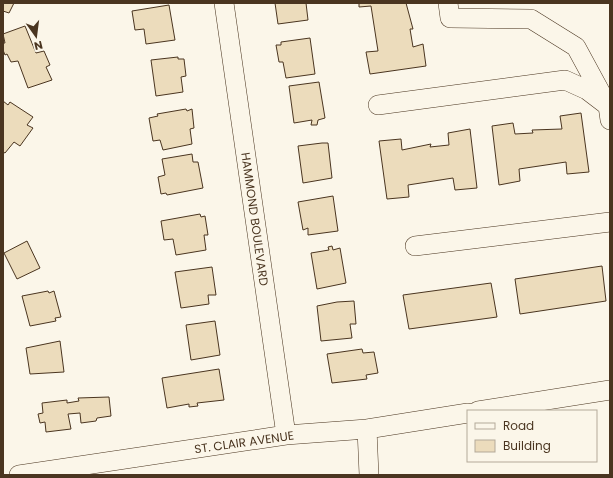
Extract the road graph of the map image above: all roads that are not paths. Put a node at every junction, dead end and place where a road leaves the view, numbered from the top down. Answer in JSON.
{"nodes":[{"id":1,"x":224,"y":3,"type":"edge"},
{"id":2,"x":448,"y":3,"type":"edge"},
{"id":3,"x":378,"y":105,"type":"dead end"},
{"id":4,"x":609,"y":113,"type":"edge"},
{"id":5,"x":610,"y":222,"type":"edge"},
{"id":6,"x":415,"y":246,"type":"dead end"},
{"id":7,"x":610,"y":390,"type":"edge"},
{"id":8,"x":484,"y":410,"type":"edge"},
{"id":9,"x":467,"y":413,"type":"edge"},
{"id":10,"x":367,"y":429,"type":"junction"},
{"id":11,"x":286,"y":435,"type":"junction"},
{"id":12,"x":20,"y":475,"type":"edge"},
{"id":13,"x":369,"y":475,"type":"edge"}],
"edges":[{"from":1,"to":11,"type":"street","name":"HAMMOND BOULEVARD"},
{"from":2,"to":4,"type":"street"},
{"from":3,"to":4,"type":"street"},
{"from":5,"to":6,"type":"street"},
{"from":7,"to":8,"type":"street"},
{"from":9,"to":10,"type":"street","name":"ST. CLAIR AVENUE"},
{"from":10,"to":11,"type":"street","name":"ST. CLAIR AVENUE"},
{"from":10,"to":13,"type":"street"},
{"from":11,"to":12,"type":"street","name":"ST. CLAIR AVENUE"}]}
